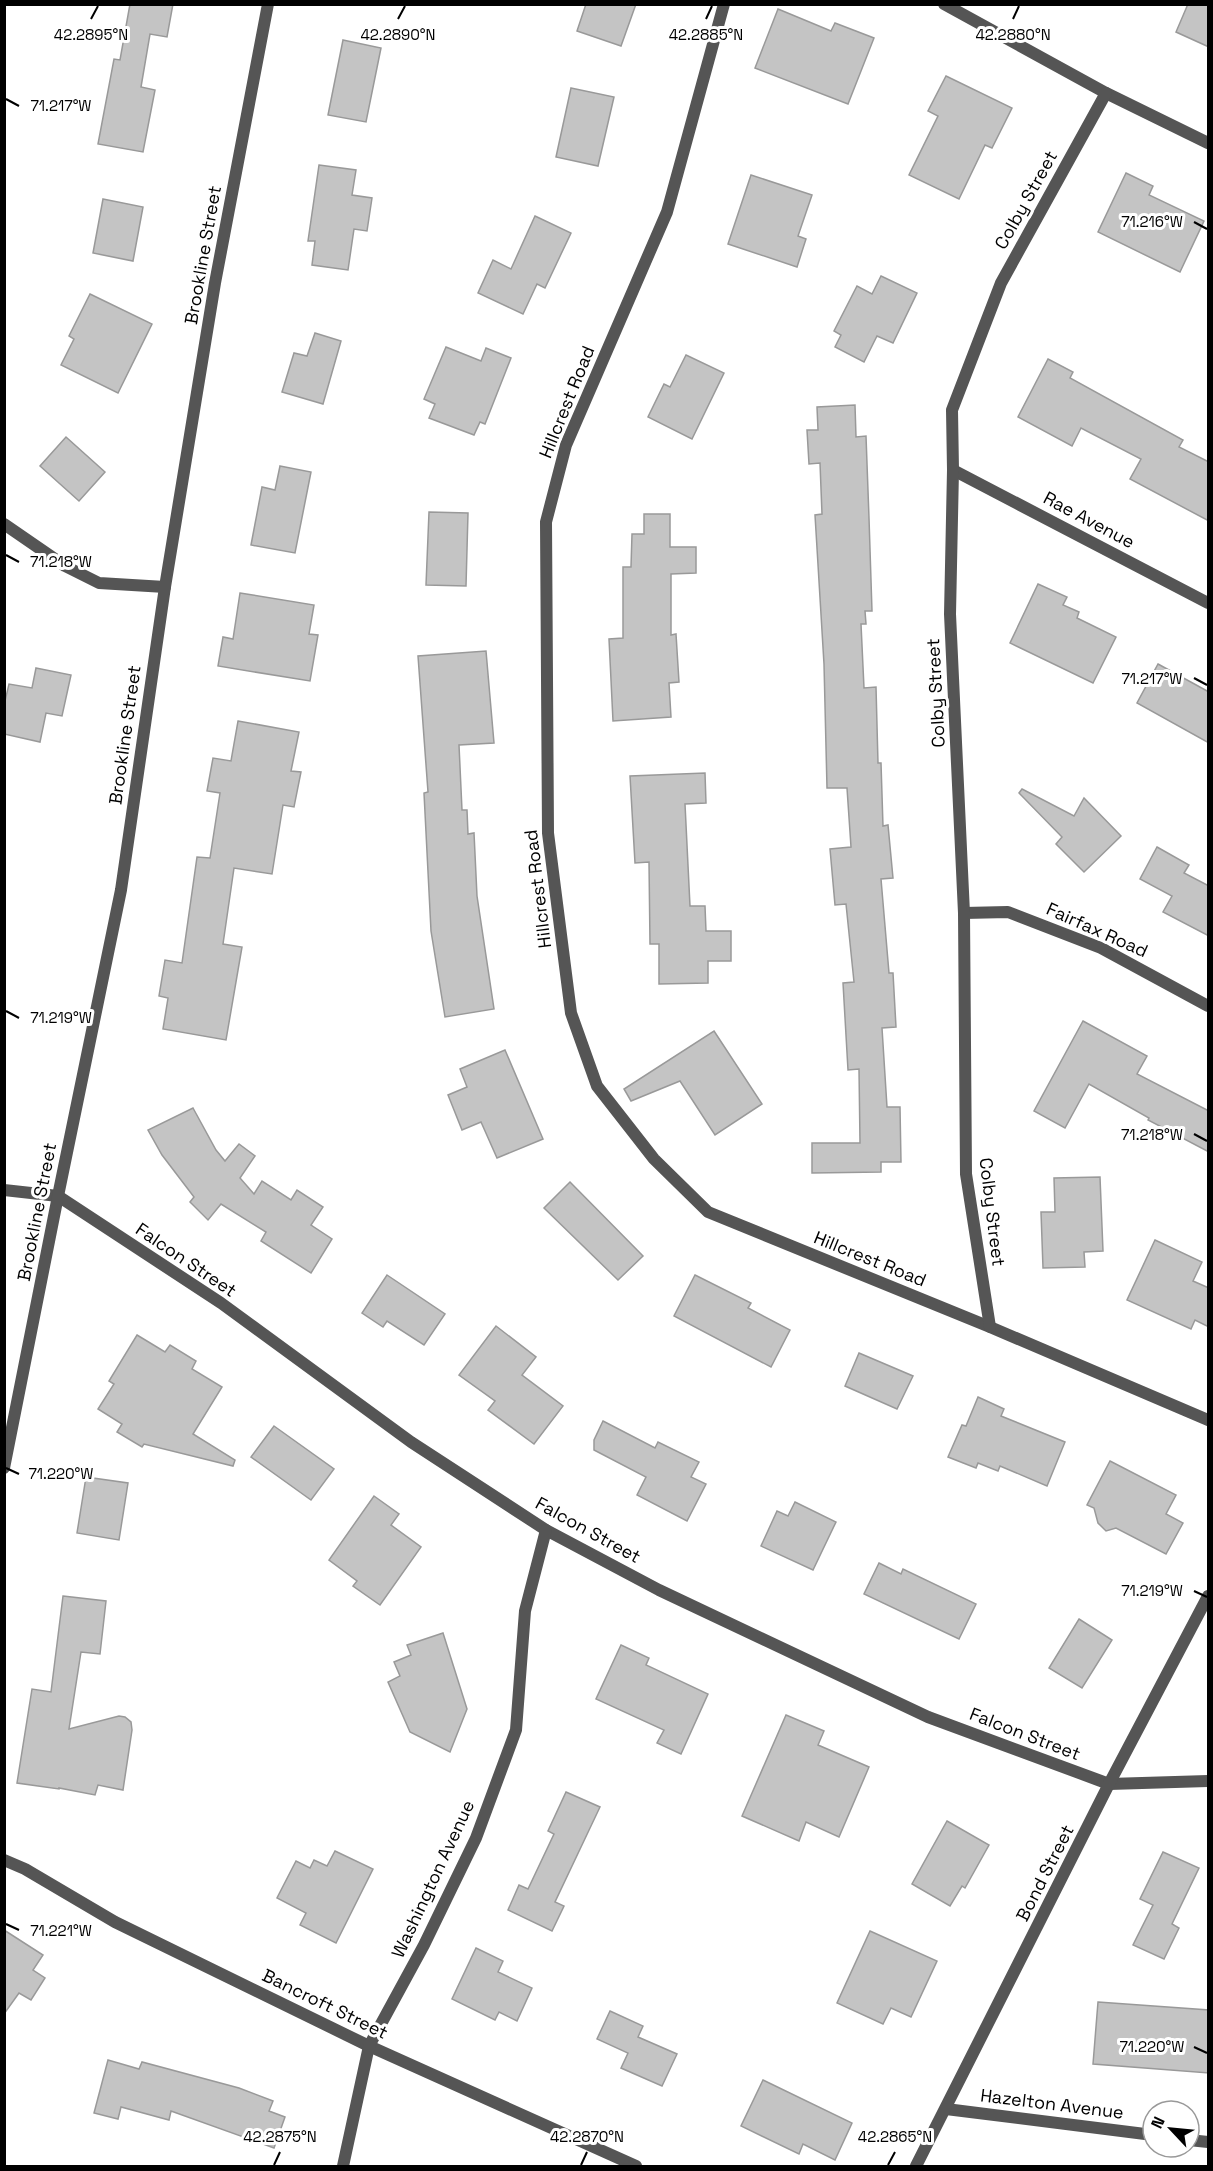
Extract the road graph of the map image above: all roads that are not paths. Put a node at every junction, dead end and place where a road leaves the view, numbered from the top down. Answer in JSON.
{"nodes":[{"id":1,"x":268,"y":4,"type":"edge"},
{"id":2,"x":724,"y":4,"type":"edge"},
{"id":3,"x":944,"y":4,"type":"edge"},
{"id":4,"x":1106,"y":93,"type":"junction"},
{"id":5,"x":1209,"y":143,"type":"edge"},
{"id":6,"x":953,"y":470,"type":"junction"},
{"id":7,"x":4,"y":524,"type":"edge"},
{"id":8,"x":165,"y":587,"type":"junction"},
{"id":9,"x":1209,"y":603,"type":"edge"},
{"id":10,"x":964,"y":913,"type":"junction"},
{"id":11,"x":1209,"y":1006,"type":"edge"},
{"id":12,"x":4,"y":1190,"type":"edge"},
{"id":13,"x":58,"y":1196,"type":"junction"},
{"id":14,"x":990,"y":1327,"type":"junction"},
{"id":15,"x":1209,"y":1420,"type":"edge"},
{"id":16,"x":4,"y":1468,"type":"edge"},
{"id":17,"x":546,"y":1530,"type":"junction"},
{"id":18,"x":1209,"y":1596,"type":"edge"},
{"id":19,"x":1209,"y":1781,"type":"edge"},
{"id":20,"x":1109,"y":1785,"type":"junction"},
{"id":21,"x":4,"y":1860,"type":"edge"},
{"id":22,"x":369,"y":2046,"type":"junction"},
{"id":23,"x":946,"y":2109,"type":"junction"},
{"id":24,"x":1141,"y":2133,"type":"edge"},
{"id":25,"x":343,"y":2166,"type":"edge"},
{"id":26,"x":636,"y":2166,"type":"edge"},
{"id":27,"x":916,"y":2166,"type":"edge"}],
"edges":[{"from":1,"to":8,"type":"street","name":"Brookline Street"},
{"from":2,"to":14,"type":"street","name":"Hillcrest Road"},
{"from":3,"to":4,"type":"street"},
{"from":4,"to":5,"type":"street"},
{"from":4,"to":6,"type":"street","name":"Colby Street"},
{"from":6,"to":9,"type":"street","name":"Rae Avenue"},
{"from":6,"to":10,"type":"street","name":"Colby Street"},
{"from":7,"to":8,"type":"street"},
{"from":8,"to":13,"type":"street","name":"Brookline Street"},
{"from":10,"to":11,"type":"street","name":"Fairfax Road"},
{"from":10,"to":14,"type":"street","name":"Colby Street"},
{"from":12,"to":13,"type":"street","name":"Falcon Street"},
{"from":13,"to":16,"type":"street","name":"Brookline Street"},
{"from":13,"to":17,"type":"street","name":"Falcon Street"},
{"from":14,"to":15,"type":"street","name":"Hillcrest Road"},
{"from":17,"to":20,"type":"street","name":"Falcon Street"},
{"from":17,"to":22,"type":"street","name":"Washington Avenue"},
{"from":18,"to":20,"type":"street","name":"Bond Street"},
{"from":19,"to":20,"type":"street","name":"Falcon Street"},
{"from":20,"to":23,"type":"street","name":"Bond Street"},
{"from":21,"to":22,"type":"street","name":"Bancroft Street"},
{"from":22,"to":25,"type":"street","name":"Washington Avenue"},
{"from":22,"to":26,"type":"street","name":"Bancroft Street"},
{"from":23,"to":24,"type":"street","name":"Hazelton Avenue"},
{"from":23,"to":27,"type":"street","name":"Bond Street"}]}
